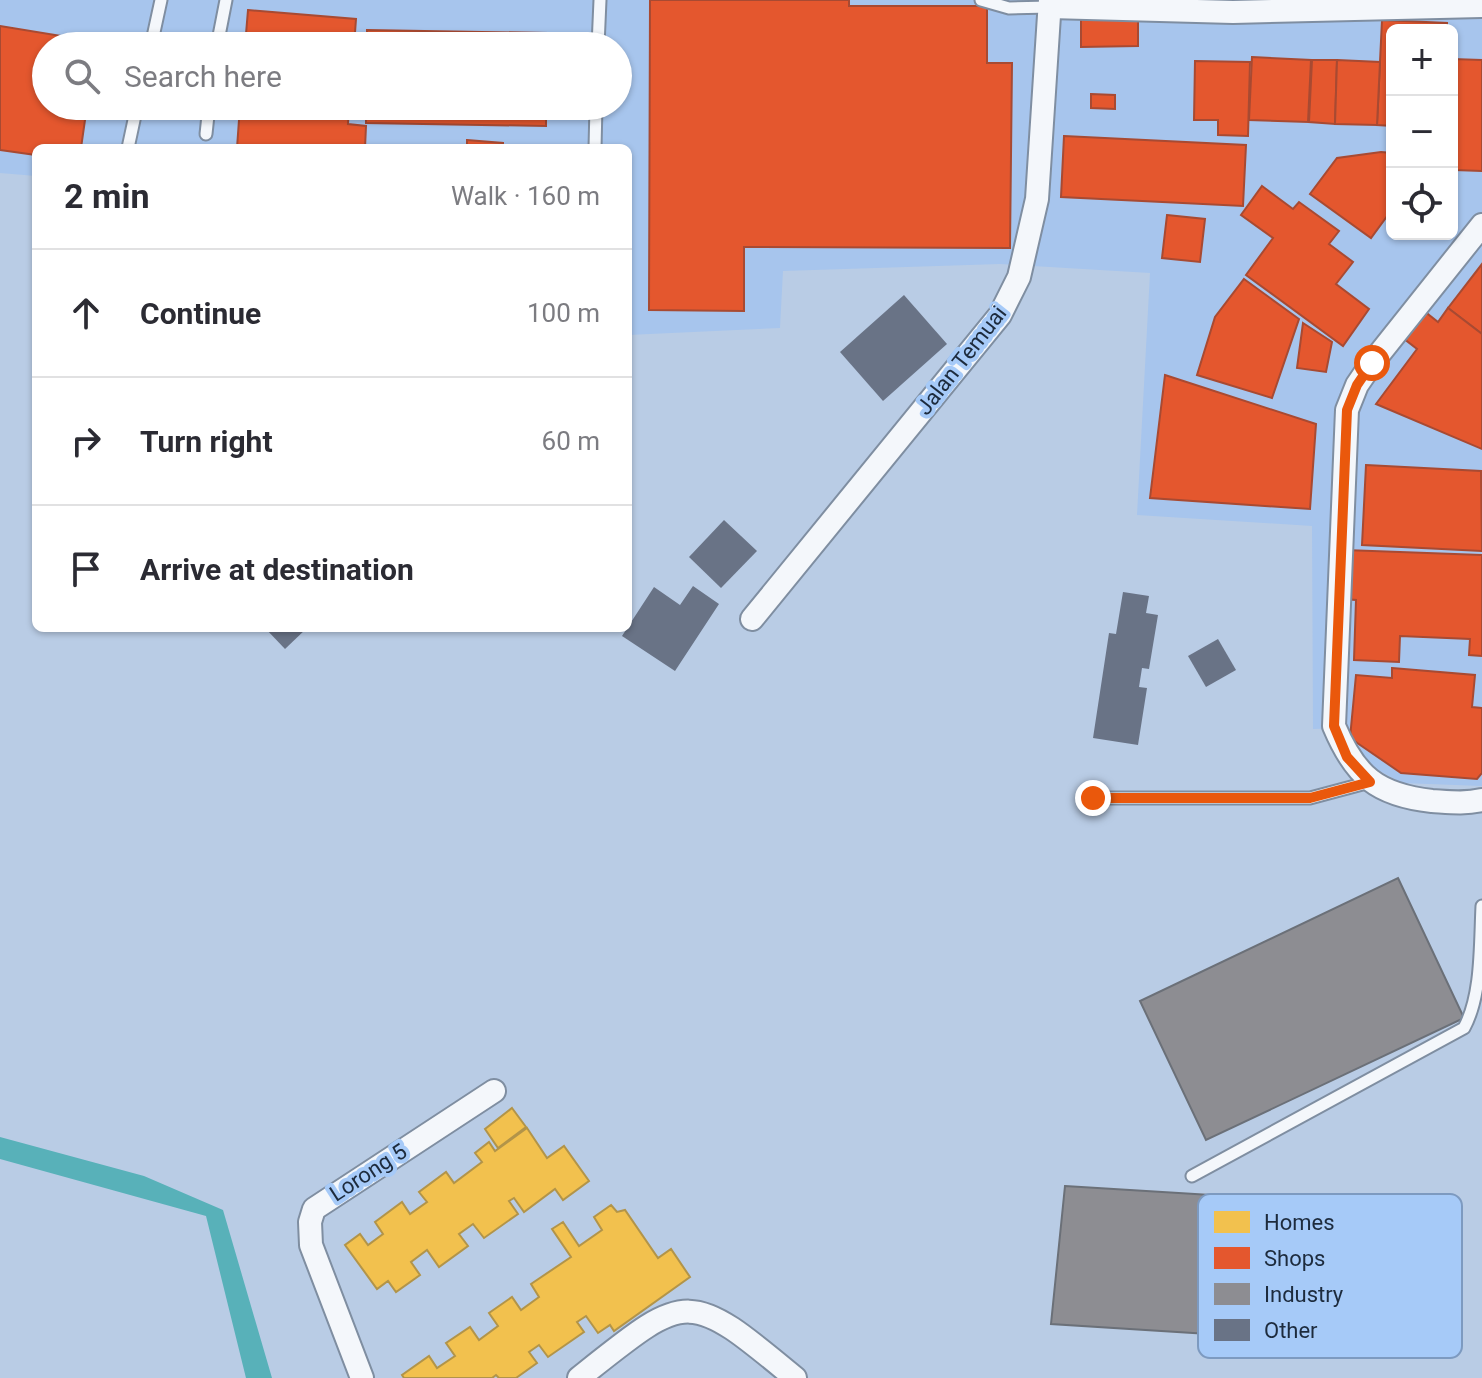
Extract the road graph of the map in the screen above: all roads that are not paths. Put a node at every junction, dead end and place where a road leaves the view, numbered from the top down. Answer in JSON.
{"nodes":[{"id":1,"x":161,"y":0,"type":"edge"},
{"id":2,"x":226,"y":0,"type":"edge"},
{"id":3,"x":600,"y":0,"type":"edge"},
{"id":4,"x":981,"y":0,"type":"edge"},
{"id":5,"x":1050,"y":4,"type":"edge"},
{"id":6,"x":1482,"y":6,"type":"edge"},
{"id":7,"x":154,"y":32,"type":"edge"},
{"id":8,"x":220,"y":32,"type":"edge"},
{"id":9,"x":599,"y":32,"type":"edge"},
{"id":10,"x":134,"y":120,"type":"edge"},
{"id":11,"x":208,"y":120,"type":"edge"},
{"id":12,"x":596,"y":120,"type":"edge"},
{"id":13,"x":206,"y":134,"type":"dead end"},
{"id":14,"x":129,"y":144,"type":"edge"},
{"id":15,"x":595,"y":144,"type":"edge"},
{"id":16,"x":1482,"y":225,"type":"edge"},
{"id":17,"x":752,"y":619,"type":"dead end"},
{"id":18,"x":1370,"y":782,"type":"junction"},
{"id":19,"x":1093,"y":798,"type":"dead end"},
{"id":20,"x":1482,"y":800,"type":"edge"},
{"id":21,"x":1482,"y":906,"type":"edge"},
{"id":22,"x":494,"y":1091,"type":"dead end"},
{"id":23,"x":1192,"y":1176,"type":"dead end"},
{"id":24,"x":362,"y":1378,"type":"edge"},
{"id":25,"x":579,"y":1378,"type":"edge"},
{"id":26,"x":795,"y":1378,"type":"edge"}],
"edges":[{"from":1,"to":7,"type":"lane"},
{"from":2,"to":8,"type":"lane"},
{"from":3,"to":9,"type":"lane"},
{"from":4,"to":5,"type":"lane"},
{"from":5,"to":6,"type":"street"},
{"from":5,"to":17,"type":"street","name":"Jalan Temuai"},
{"from":10,"to":14,"type":"lane"},
{"from":11,"to":13,"type":"lane"},
{"from":12,"to":15,"type":"lane"},
{"from":16,"to":18,"type":"street"},
{"from":18,"to":19,"type":"lane"},
{"from":18,"to":20,"type":"street"},
{"from":21,"to":23,"type":"lane"},
{"from":22,"to":24,"type":"street","name":"Lorong 5"},
{"from":25,"to":26,"type":"street"}]}
